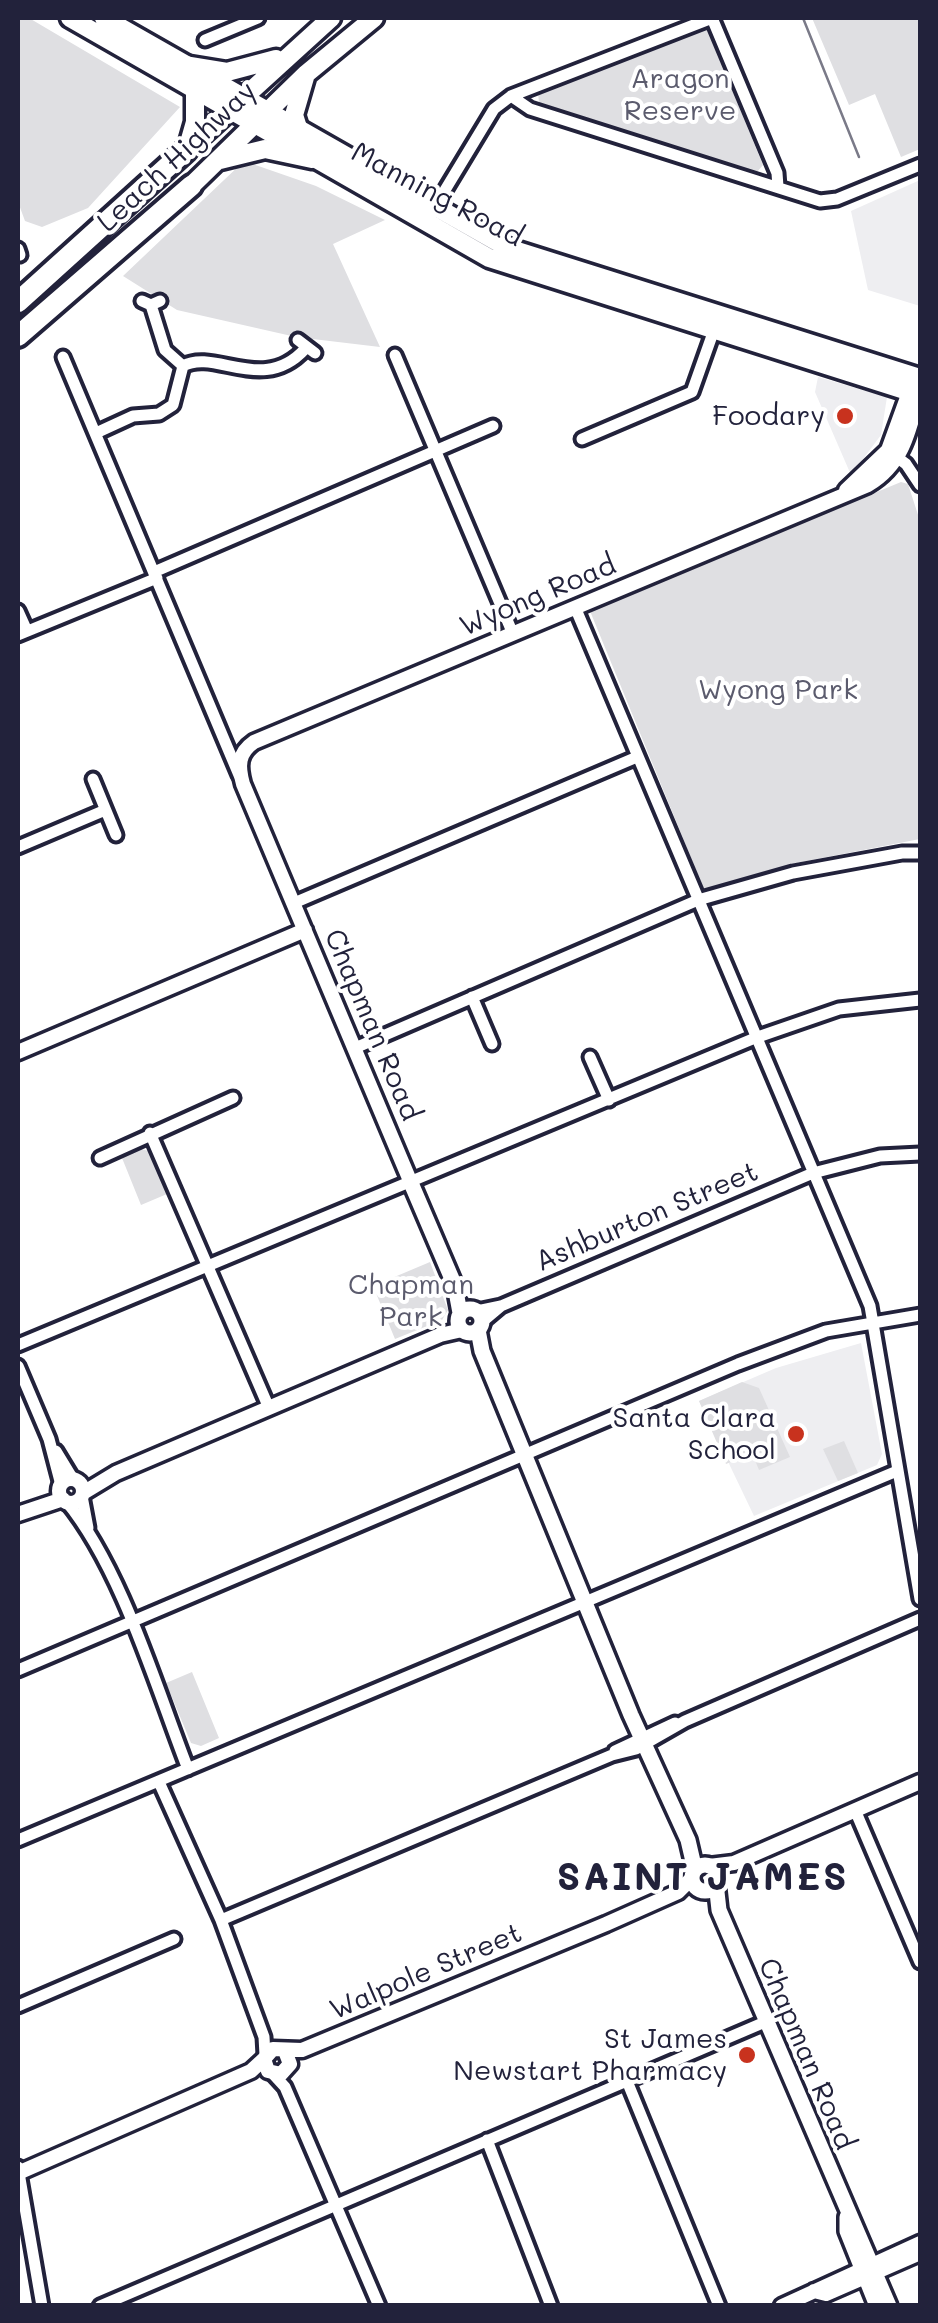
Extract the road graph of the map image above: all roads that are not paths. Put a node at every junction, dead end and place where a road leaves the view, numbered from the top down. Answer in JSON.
{"nodes":[{"id":1,"x":70,"y":18,"type":"edge"},
{"id":2,"x":104,"y":18,"type":"edge"},
{"id":3,"x":258,"y":18,"type":"edge"},
{"id":4,"x":374,"y":18,"type":"edge"},
{"id":5,"x":712,"y":18,"type":"edge"},
{"id":6,"x":325,"y":19,"type":"edge"},
{"id":7,"x":205,"y":40,"type":"dead end"},
{"id":8,"x":290,"y":52,"type":"junction"},
{"id":9,"x":184,"y":65,"type":"junction"},
{"id":10,"x":306,"y":74,"type":"junction"},
{"id":11,"x":195,"y":91,"type":"junction"},
{"id":12,"x":511,"y":96,"type":"junction"},
{"id":13,"x":234,"y":104,"type":"junction"},
{"id":14,"x":259,"y":118,"type":"junction"},
{"id":15,"x":299,"y":131,"type":"junction"},
{"id":16,"x":186,"y":150,"type":"junction"},
{"id":17,"x":312,"y":159,"type":"junction"},
{"id":18,"x":216,"y":161,"type":"junction"},
{"id":19,"x":920,"y":164,"type":"edge"},
{"id":20,"x":191,"y":186,"type":"joint"},
{"id":21,"x":778,"y":187,"type":"junction"},
{"id":22,"x":430,"y":215,"type":"junction"},
{"id":23,"x":18,"y":302,"type":"edge"},
{"id":24,"x":151,"y":302,"type":"dead end"},
{"id":25,"x":714,"y":330,"type":"junction"},
{"id":26,"x":18,"y":337,"type":"edge"},
{"id":27,"x":306,"y":347,"type":"dead end"},
{"id":28,"x":395,"y":355,"type":"dead end"},
{"id":29,"x":63,"y":356,"type":"dead end"},
{"id":30,"x":183,"y":366,"type":"junction"},
{"id":31,"x":918,"y":388,"type":"edge"},
{"id":32,"x":917,"y":418,"type":"edge"},
{"id":33,"x":493,"y":426,"type":"dead end"},
{"id":34,"x":96,"y":433,"type":"junction"},
{"id":35,"x":582,"y":439,"type":"dead end"},
{"id":36,"x":436,"y":453,"type":"junction"},
{"id":37,"x":890,"y":458,"type":"junction"},
{"id":38,"x":919,"y":476,"type":"edge"},
{"id":39,"x":155,"y":575,"type":"junction"},
{"id":40,"x":575,"y":607,"type":"junction"},
{"id":41,"x":18,"y":611,"type":"edge"},
{"id":42,"x":22,"y":633,"type":"edge"},
{"id":43,"x":513,"y":634,"type":"junction"},
{"id":44,"x":637,"y":758,"type":"junction"},
{"id":45,"x":94,"y":779,"type":"dead end"},
{"id":46,"x":243,"y":784,"type":"junction"},
{"id":47,"x":104,"y":810,"type":"junction"},
{"id":48,"x":116,"y":835,"type":"dead end"},
{"id":49,"x":18,"y":847,"type":"edge"},
{"id":50,"x":920,"y":854,"type":"edge"},
{"id":51,"x":698,"y":900,"type":"junction"},
{"id":52,"x":294,"y":903,"type":"junction"},
{"id":53,"x":305,"y":930,"type":"junction"},
{"id":54,"x":472,"y":997,"type":"junction"},
{"id":55,"x":920,"y":1000,"type":"edge"},
{"id":56,"x":756,"y":1038,"type":"junction"},
{"id":57,"x":492,"y":1044,"type":"dead end"},
{"id":58,"x":354,"y":1048,"type":"junction"},
{"id":59,"x":18,"y":1052,"type":"edge"},
{"id":60,"x":590,"y":1057,"type":"dead end"},
{"id":61,"x":233,"y":1098,"type":"dead end"},
{"id":62,"x":609,"y":1100,"type":"junction"},
{"id":63,"x":150,"y":1133,"type":"junction"},
{"id":64,"x":920,"y":1154,"type":"edge"},
{"id":65,"x":100,"y":1158,"type":"dead end"},
{"id":66,"x":814,"y":1173,"type":"junction"},
{"id":67,"x":411,"y":1183,"type":"junction"},
{"id":68,"x":208,"y":1266,"type":"junction"},
{"id":69,"x":920,"y":1315,"type":"edge"},
{"id":70,"x":469,"y":1320,"type":"junction"},
{"id":71,"x":874,"y":1322,"type":"junction"},
{"id":72,"x":18,"y":1345,"type":"edge"},
{"id":73,"x":18,"y":1366,"type":"edge"},
{"id":74,"x":269,"y":1408,"type":"junction"},
{"id":75,"x":526,"y":1455,"type":"junction"},
{"id":76,"x":896,"y":1471,"type":"junction"},
{"id":77,"x":70,"y":1490,"type":"junction"},
{"id":78,"x":20,"y":1513,"type":"edge"},
{"id":79,"x":920,"y":1599,"type":"edge"},
{"id":80,"x":588,"y":1602,"type":"junction"},
{"id":81,"x":920,"y":1619,"type":"edge"},
{"id":82,"x":132,"y":1622,"type":"junction"},
{"id":83,"x":18,"y":1670,"type":"edge"},
{"id":84,"x":645,"y":1739,"type":"junction"},
{"id":85,"x":188,"y":1769,"type":"junction"},
{"id":86,"x":159,"y":1782,"type":"junction"},
{"id":87,"x":920,"y":1782,"type":"edge"},
{"id":88,"x":855,"y":1810,"type":"junction"},
{"id":89,"x":18,"y":1840,"type":"edge"},
{"id":90,"x":705,"y":1878,"type":"junction"},
{"id":91,"x":221,"y":1920,"type":"junction"},
{"id":92,"x":174,"y":1940,"type":"dead end"},
{"id":93,"x":920,"y":1962,"type":"edge"},
{"id":94,"x":18,"y":2006,"type":"edge"},
{"id":95,"x":766,"y":2022,"type":"junction"},
{"id":96,"x":276,"y":2062,"type":"junction"},
{"id":97,"x":627,"y":2082,"type":"junction"},
{"id":98,"x":486,"y":2140,"type":"junction"},
{"id":99,"x":18,"y":2170,"type":"edge"},
{"id":100,"x":338,"y":2203,"type":"junction"},
{"id":101,"x":920,"y":2243,"type":"edge"},
{"id":102,"x":920,"y":2252,"type":"edge"},
{"id":103,"x":870,"y":2270,"type":"junction"},
{"id":104,"x":42,"y":2306,"type":"edge"},
{"id":105,"x":100,"y":2306,"type":"edge"},
{"id":106,"x":379,"y":2306,"type":"edge"},
{"id":107,"x":551,"y":2306,"type":"edge"},
{"id":108,"x":718,"y":2306,"type":"edge"},
{"id":109,"x":782,"y":2306,"type":"edge"},
{"id":110,"x":877,"y":2306,"type":"edge"},
{"id":111,"x":888,"y":2306,"type":"edge"}],
"edges":[{"from":1,"to":11,"type":"main road","name":"Manning Road"},
{"from":2,"to":9,"type":"main road","name":"Manning Road"},
{"from":3,"to":7,"type":"street"},
{"from":4,"to":10,"type":"main road","name":"Leach Highway"},
{"from":5,"to":12,"type":"street"},
{"from":5,"to":21,"type":"street"},
{"from":6,"to":8,"type":"main road","name":"Leach Highway"},
{"from":8,"to":9,"type":"main road"},
{"from":8,"to":13,"type":"main road","name":"Leach Highway"},
{"from":9,"to":13,"type":"main road","name":"Manning Road"},
{"from":10,"to":14,"type":"main road","name":"Leach Highway"},
{"from":10,"to":15,"type":"main road"},
{"from":11,"to":13,"type":"main road","name":"Manning Road"},
{"from":11,"to":16,"type":"main road"},
{"from":12,"to":21,"type":"street"},
{"from":12,"to":22,"type":"street"},
{"from":13,"to":14,"type":"main road","name":"Manning Road"},
{"from":13,"to":16,"type":"main road","name":"Leach Highway"},
{"from":14,"to":15,"type":"main road","name":"Manning Road"},
{"from":14,"to":17,"type":"main road","name":"Manning Road"},
{"from":14,"to":18,"type":"main road","name":"Leach Highway"},
{"from":15,"to":22,"type":"main road","name":"Manning Road"},
{"from":16,"to":23,"type":"highway","name":"Leach Highway"},
{"from":17,"to":18,"type":"main road"},
{"from":17,"to":22,"type":"main road","name":"Manning Road"},
{"from":18,"to":20,"type":"main road","name":"Leach Highway"},
{"from":19,"to":21,"type":"street"},
{"from":20,"to":26,"type":"highway","name":"Leach Highway"},
{"from":22,"to":25,"type":"main road","name":"Manning Road"},
{"from":22,"to":31,"type":"main road","name":"Manning Road"},
{"from":24,"to":30,"type":"street"},
{"from":25,"to":31,"type":"main road","name":"Manning Road"},
{"from":25,"to":35,"type":"street"},
{"from":27,"to":30,"type":"street"},
{"from":28,"to":36,"type":"street"},
{"from":29,"to":34,"type":"street","name":"Chapman Road"},
{"from":30,"to":34,"type":"street"},
{"from":31,"to":32,"type":"street"},
{"from":31,"to":37,"type":"street"},
{"from":32,"to":37,"type":"street"},
{"from":33,"to":36,"type":"street"},
{"from":34,"to":39,"type":"street","name":"Chapman Road"},
{"from":36,"to":39,"type":"street"},
{"from":36,"to":43,"type":"street"},
{"from":37,"to":38,"type":"street"},
{"from":37,"to":40,"type":"street","name":"Wyong Road"},
{"from":39,"to":42,"type":"street"},
{"from":39,"to":46,"type":"street","name":"Chapman Road"},
{"from":40,"to":43,"type":"street","name":"Wyong Road"},
{"from":40,"to":44,"type":"street"},
{"from":41,"to":42,"type":"street"},
{"from":43,"to":46,"type":"street","name":"Wyong Road"},
{"from":44,"to":51,"type":"street"},
{"from":44,"to":52,"type":"street"},
{"from":45,"to":47,"type":"street"},
{"from":46,"to":52,"type":"street","name":"Chapman Road"},
{"from":47,"to":48,"type":"street"},
{"from":47,"to":49,"type":"street"},
{"from":50,"to":51,"type":"street"},
{"from":51,"to":54,"type":"street"},
{"from":51,"to":56,"type":"street"},
{"from":52,"to":53,"type":"street","name":"Chapman Road"},
{"from":53,"to":58,"type":"street","name":"Chapman Road"},
{"from":53,"to":59,"type":"street"},
{"from":54,"to":57,"type":"street"},
{"from":54,"to":58,"type":"street"},
{"from":55,"to":56,"type":"street"},
{"from":56,"to":62,"type":"street"},
{"from":56,"to":66,"type":"street"},
{"from":58,"to":67,"type":"street","name":"Chapman Road"},
{"from":60,"to":62,"type":"street"},
{"from":61,"to":63,"type":"street"},
{"from":62,"to":67,"type":"street"},
{"from":63,"to":65,"type":"street"},
{"from":63,"to":68,"type":"street"},
{"from":64,"to":66,"type":"street","name":"Ashburton Street"},
{"from":66,"to":70,"type":"street","name":"Ashburton Street"},
{"from":66,"to":71,"type":"street"},
{"from":67,"to":68,"type":"street"},
{"from":67,"to":70,"type":"main road","name":"Chapman Road"},
{"from":68,"to":72,"type":"street"},
{"from":68,"to":74,"type":"street"},
{"from":69,"to":71,"type":"street"},
{"from":70,"to":74,"type":"street","name":"Ashburton Street"},
{"from":70,"to":75,"type":"main road","name":"Chapman Road"},
{"from":71,"to":75,"type":"street"},
{"from":71,"to":76,"type":"street"},
{"from":73,"to":77,"type":"street"},
{"from":74,"to":77,"type":"street","name":"Ashburton Street"},
{"from":75,"to":80,"type":"main road","name":"Chapman Road"},
{"from":75,"to":82,"type":"street"},
{"from":76,"to":79,"type":"street"},
{"from":76,"to":80,"type":"street"},
{"from":77,"to":78,"type":"street","name":"Ashburton Street"},
{"from":77,"to":82,"type":"street"},
{"from":80,"to":84,"type":"main road","name":"Chapman Road"},
{"from":80,"to":85,"type":"street"},
{"from":81,"to":84,"type":"street"},
{"from":82,"to":83,"type":"street"},
{"from":82,"to":85,"type":"street"},
{"from":84,"to":90,"type":"main road","name":"Chapman Road"},
{"from":84,"to":91,"type":"street"},
{"from":85,"to":86,"type":"street"},
{"from":86,"to":89,"type":"street"},
{"from":86,"to":91,"type":"street"},
{"from":87,"to":88,"type":"street"},
{"from":88,"to":90,"type":"street"},
{"from":88,"to":93,"type":"street"},
{"from":90,"to":95,"type":"main road","name":"Chapman Road"},
{"from":90,"to":96,"type":"street","name":"Walpole Street"},
{"from":91,"to":96,"type":"street"},
{"from":92,"to":94,"type":"street"},
{"from":95,"to":97,"type":"street"},
{"from":95,"to":103,"type":"main road","name":"Chapman Road"},
{"from":96,"to":99,"type":"street","name":"Walpole Street"},
{"from":96,"to":100,"type":"street"},
{"from":97,"to":98,"type":"street"},
{"from":97,"to":108,"type":"street"},
{"from":98,"to":100,"type":"street"},
{"from":98,"to":107,"type":"street"},
{"from":99,"to":104,"type":"street"},
{"from":100,"to":105,"type":"street"},
{"from":100,"to":106,"type":"street"},
{"from":101,"to":103,"type":"street"},
{"from":102,"to":103,"type":"street"},
{"from":103,"to":109,"type":"street"},
{"from":103,"to":110,"type":"main road"},
{"from":103,"to":111,"type":"main road"}]}
